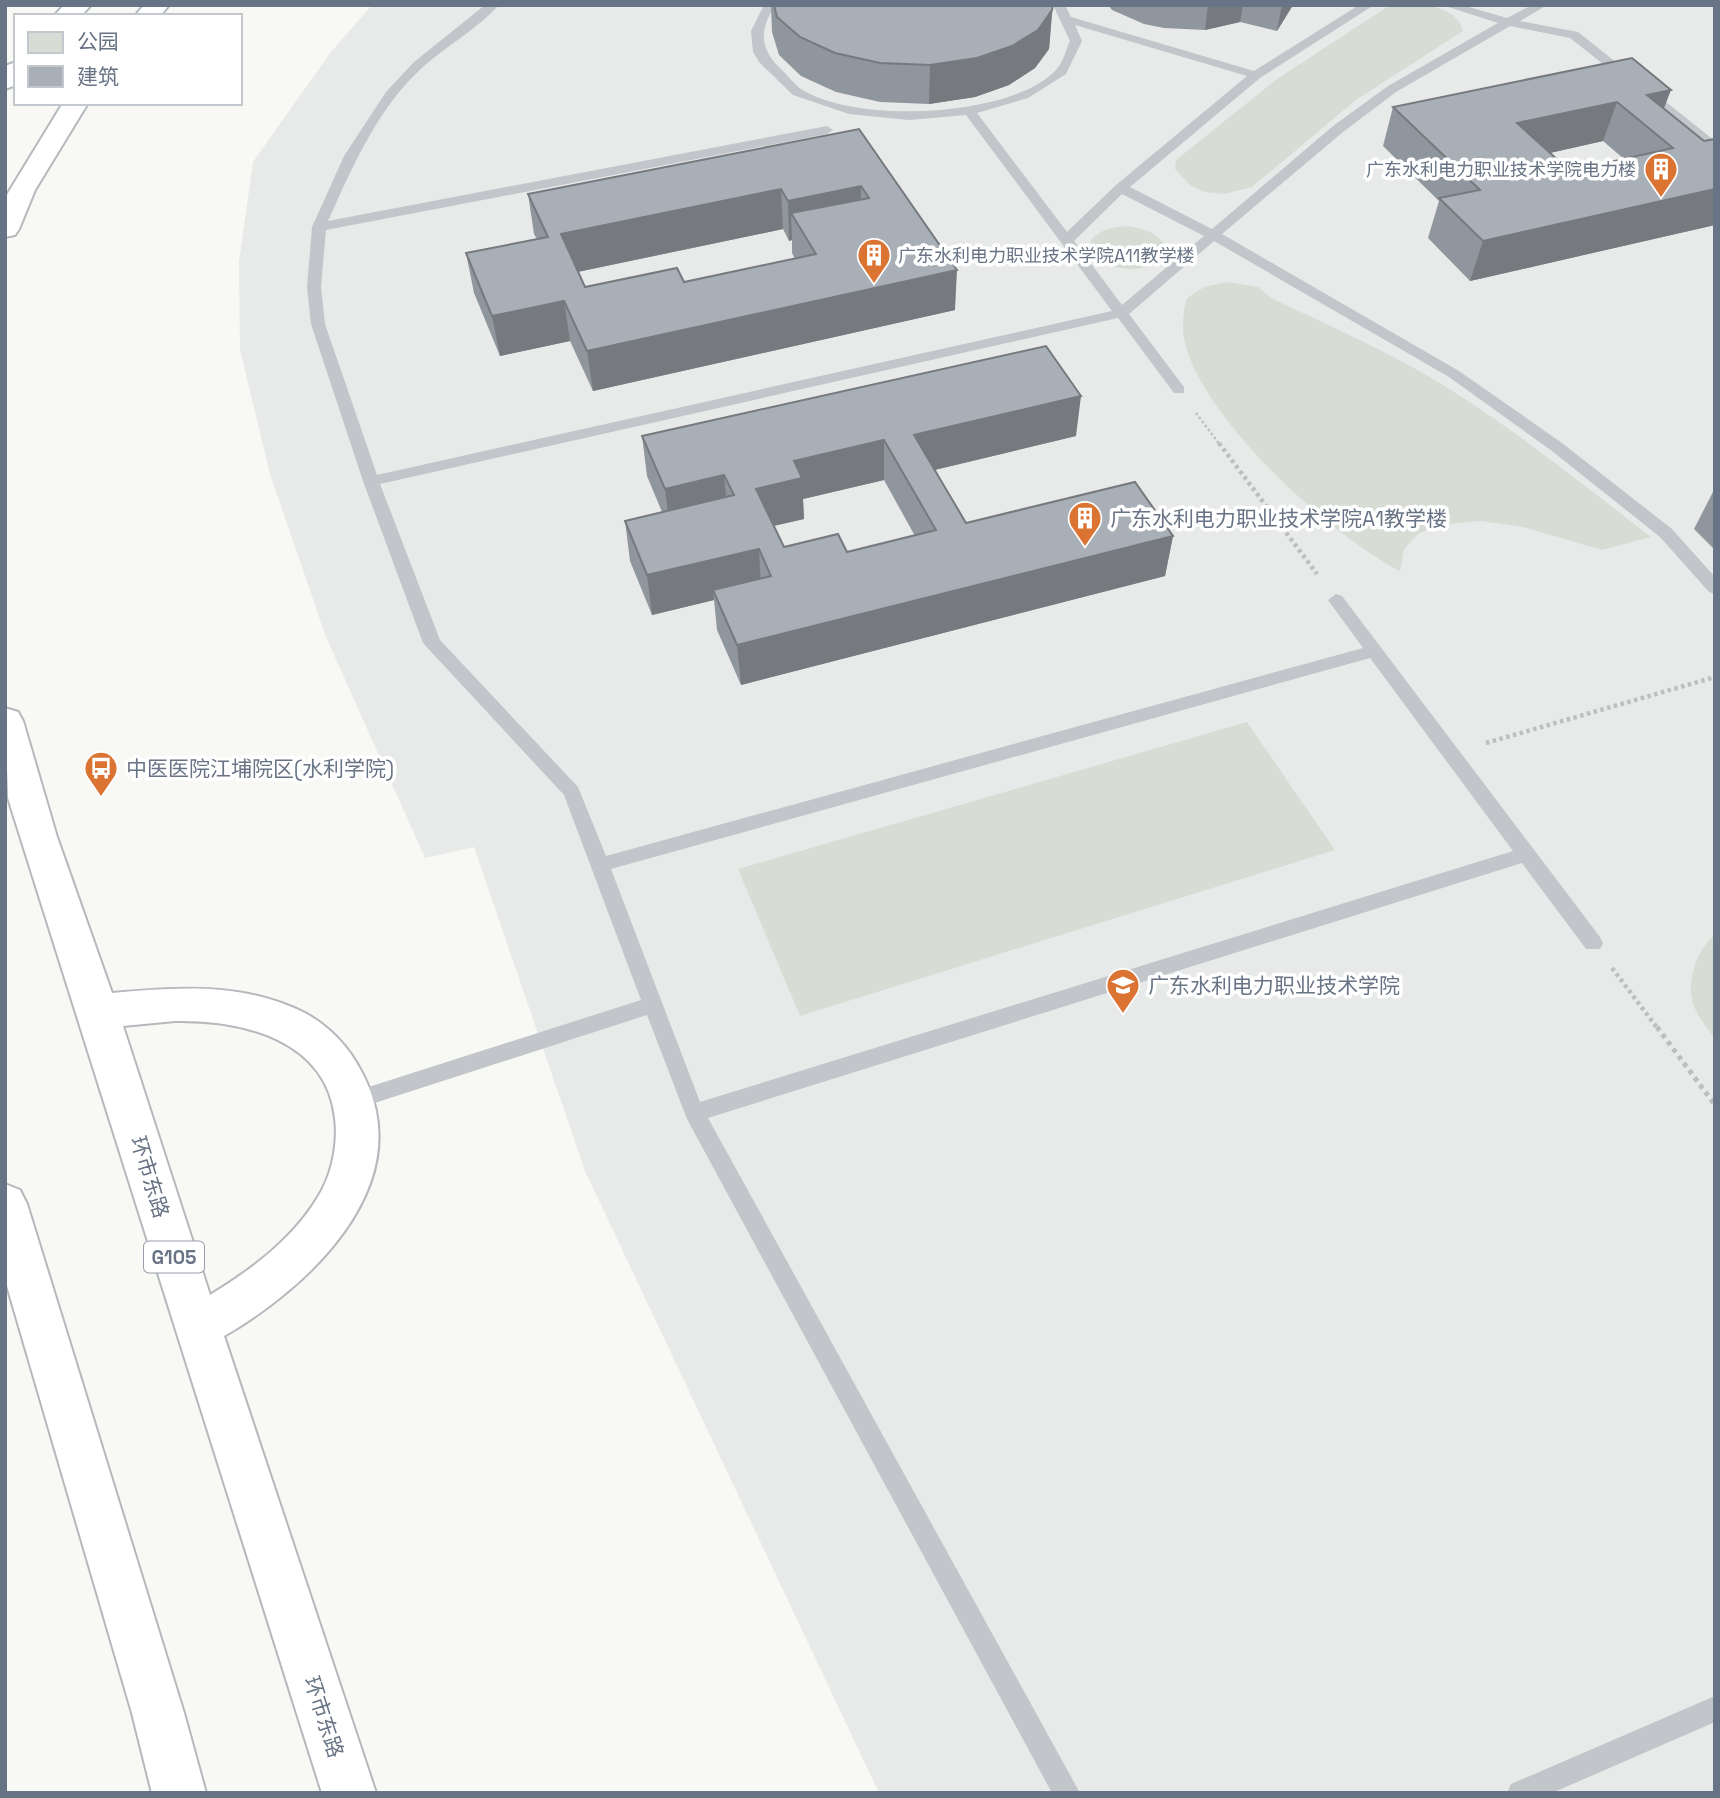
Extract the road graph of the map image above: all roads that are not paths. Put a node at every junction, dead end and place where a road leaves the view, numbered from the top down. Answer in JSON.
{"nodes":[{"id":1,"x":492,"y":5,"type":"edge"},
{"id":2,"x":770,"y":5,"type":"edge"},
{"id":3,"x":1059,"y":5,"type":"edge"},
{"id":4,"x":1368,"y":5,"type":"edge"},
{"id":5,"x":1448,"y":5,"type":"edge"},
{"id":6,"x":1541,"y":5,"type":"edge"},
{"id":7,"x":1070,"y":20,"type":"junction"},
{"id":8,"x":1506,"y":22,"type":"junction"},
{"id":9,"x":1256,"y":75,"type":"junction"},
{"id":10,"x":75,"y":105,"type":"edge"},
{"id":11,"x":970,"y":112,"type":"junction"},
{"id":12,"x":827,"y":130,"type":"dead end"},
{"id":13,"x":1715,"y":148,"type":"edge"},
{"id":14,"x":1121,"y":188,"type":"junction"},
{"id":15,"x":319,"y":227,"type":"junction"},
{"id":16,"x":5,"y":229,"type":"edge"},
{"id":17,"x":1213,"y":236,"type":"junction"},
{"id":18,"x":1067,"y":240,"type":"junction"},
{"id":19,"x":1121,"y":313,"type":"junction"},
{"id":20,"x":1179,"y":390,"type":"road end"},
{"id":21,"x":371,"y":481,"type":"junction"},
{"id":22,"x":1715,"y":588,"type":"edge"},
{"id":23,"x":1336,"y":600,"type":"road end"},
{"id":24,"x":1374,"y":651,"type":"junction"},
{"id":25,"x":5,"y":720,"type":"edge"},
{"id":26,"x":1527,"y":854,"type":"junction"},
{"id":27,"x":600,"y":866,"type":"junction"},
{"id":28,"x":1593,"y":943,"type":"road end"},
{"id":29,"x":653,"y":1005,"type":"junction"},
{"id":30,"x":98,"y":1011,"type":"junction"},
{"id":31,"x":356,"y":1100,"type":"junction"},
{"id":32,"x":694,"y":1113,"type":"junction"},
{"id":33,"x":5,"y":1204,"type":"edge"},
{"id":34,"x":196,"y":1328,"type":"junction"},
{"id":35,"x":1715,"y":1709,"type":"edge"},
{"id":36,"x":179,"y":1793,"type":"edge"},
{"id":37,"x":349,"y":1793,"type":"edge"},
{"id":38,"x":1067,"y":1793,"type":"edge"},
{"id":39,"x":1520,"y":1793,"type":"edge"}],
"edges":[{"from":1,"to":15,"type":"lane"},
{"from":2,"to":11,"type":"lane"},
{"from":3,"to":7,"type":"lane"},
{"from":4,"to":9,"type":"lane"},
{"from":5,"to":8,"type":"lane"},
{"from":6,"to":8,"type":"lane"},
{"from":7,"to":9,"type":"lane"},
{"from":7,"to":11,"type":"lane"},
{"from":8,"to":13,"type":"lane"},
{"from":8,"to":17,"type":"lane"},
{"from":9,"to":14,"type":"lane"},
{"from":10,"to":16,"type":"highway"},
{"from":11,"to":18,"type":"lane"},
{"from":12,"to":15,"type":"lane"},
{"from":14,"to":17,"type":"lane"},
{"from":14,"to":18,"type":"lane"},
{"from":15,"to":21,"type":"lane"},
{"from":17,"to":19,"type":"lane"},
{"from":17,"to":22,"type":"lane"},
{"from":18,"to":19,"type":"lane"},
{"from":19,"to":20,"type":"lane"},
{"from":19,"to":21,"type":"lane"},
{"from":21,"to":27,"type":"lane"},
{"from":23,"to":24,"type":"lane"},
{"from":24,"to":26,"type":"lane"},
{"from":24,"to":27,"type":"lane"},
{"from":25,"to":30,"type":"highway","name":"环市东路","number":"G105"},
{"from":26,"to":28,"type":"lane"},
{"from":26,"to":32,"type":"lane"},
{"from":27,"to":29,"type":"lane"},
{"from":29,"to":31,"type":"lane"},
{"from":29,"to":32,"type":"lane"},
{"from":30,"to":31,"type":"highway"},
{"from":30,"to":34,"type":"highway","name":"环市东路","number":"G105"},
{"from":31,"to":34,"type":"highway"},
{"from":32,"to":38,"type":"lane"},
{"from":33,"to":36,"type":"highway"},
{"from":34,"to":37,"type":"highway","name":"环市东路","number":"G105"},
{"from":35,"to":39,"type":"lane"}]}
